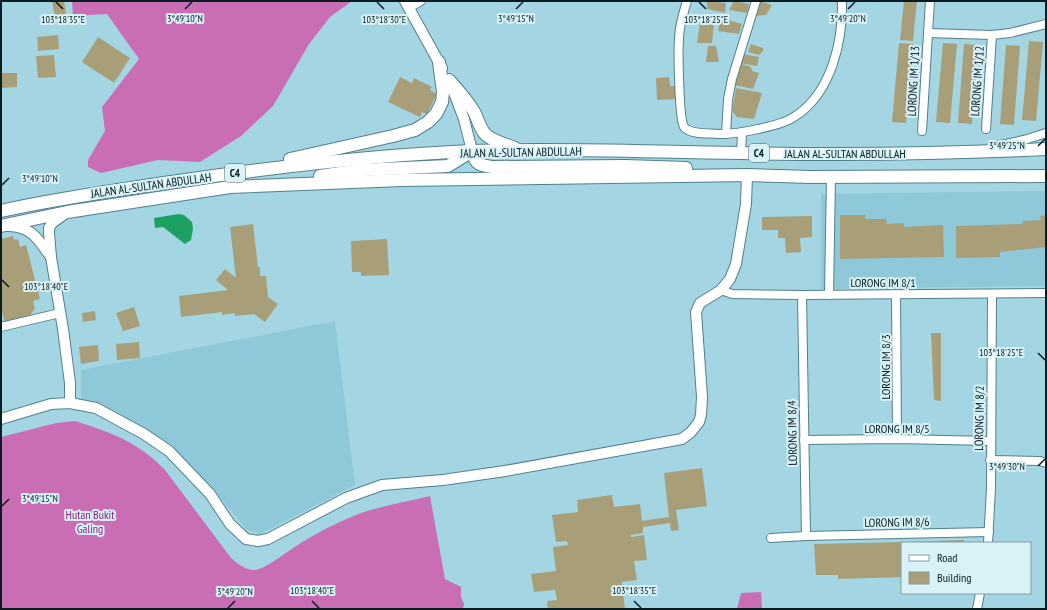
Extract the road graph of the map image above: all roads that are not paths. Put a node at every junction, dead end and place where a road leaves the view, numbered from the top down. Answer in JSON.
{"nodes":[{"id":1,"x":421,"y":1,"type":"edge"},
{"id":2,"x":687,"y":1,"type":"edge"},
{"id":3,"x":756,"y":1,"type":"edge"},
{"id":4,"x":842,"y":1,"type":"edge"},
{"id":5,"x":930,"y":1,"type":"edge"},
{"id":6,"x":407,"y":5,"type":"edge"},
{"id":7,"x":1046,"y":24,"type":"edge"},
{"id":8,"x":928,"y":33,"type":"junction"},
{"id":9,"x":992,"y":35,"type":"junction"},
{"id":10,"x":438,"y":62,"type":"junction"},
{"id":11,"x":449,"y":80,"type":"junction"},
{"id":12,"x":986,"y":129,"type":"dead end"},
{"id":13,"x":922,"y":131,"type":"dead end"},
{"id":14,"x":742,"y":132,"type":"junction"},
{"id":15,"x":1046,"y":133,"type":"edge"},
{"id":16,"x":726,"y":134,"type":"junction"},
{"id":17,"x":1046,"y":149,"type":"edge"},
{"id":18,"x":472,"y":151,"type":"junction"},
{"id":19,"x":524,"y":151,"type":"junction"},
{"id":20,"x":741,"y":153,"type":"junction"},
{"id":21,"x":963,"y":153,"type":"junction"},
{"id":22,"x":225,"y":174,"type":"junction"},
{"id":23,"x":747,"y":175,"type":"junction"},
{"id":24,"x":831,"y":176,"type":"junction"},
{"id":25,"x":1046,"y":176,"type":"edge"},
{"id":26,"x":230,"y":187,"type":"junction"},
{"id":27,"x":1,"y":211,"type":"edge"},
{"id":28,"x":68,"y":212,"type":"junction"},
{"id":29,"x":1,"y":226,"type":"edge"},
{"id":30,"x":51,"y":257,"type":"junction"},
{"id":31,"x":721,"y":290,"type":"junction"},
{"id":32,"x":1046,"y":293,"type":"edge"},
{"id":33,"x":896,"y":294,"type":"junction"},
{"id":34,"x":992,"y":294,"type":"junction"},
{"id":35,"x":802,"y":295,"type":"junction"},
{"id":36,"x":829,"y":295,"type":"junction"},
{"id":37,"x":60,"y":313,"type":"junction"},
{"id":38,"x":1,"y":327,"type":"edge"},
{"id":39,"x":70,"y":403,"type":"junction"},
{"id":40,"x":1,"y":419,"type":"edge"},
{"id":41,"x":897,"y":439,"type":"junction"},
{"id":42,"x":804,"y":440,"type":"junction"},
{"id":43,"x":991,"y":441,"type":"junction"},
{"id":44,"x":990,"y":460,"type":"junction"},
{"id":45,"x":1046,"y":463,"type":"edge"},
{"id":46,"x":989,"y":532,"type":"junction"},
{"id":47,"x":806,"y":536,"type":"junction"},
{"id":48,"x":771,"y":538,"type":"dead end"},
{"id":49,"x":988,"y":542,"type":"edge"},
{"id":50,"x":980,"y":594,"type":"edge"},
{"id":51,"x":976,"y":609,"type":"edge"}],
"edges":[{"from":1,"to":6,"type":"street"},
{"from":2,"to":16,"type":"street"},
{"from":3,"to":16,"type":"street"},
{"from":4,"to":14,"type":"street"},
{"from":5,"to":8,"type":"street","name":"LORONG IM 1/13"},
{"from":6,"to":10,"type":"street"},
{"from":7,"to":9,"type":"street"},
{"from":8,"to":9,"type":"street"},
{"from":8,"to":13,"type":"street","name":"LORONG IM 1/13"},
{"from":9,"to":12,"type":"street","name":"LORONG IM 1/12"},
{"from":10,"to":11,"type":"street"},
{"from":10,"to":22,"type":"main road"},
{"from":11,"to":18,"type":"street"},
{"from":11,"to":19,"type":"main road"},
{"from":14,"to":16,"type":"street"},
{"from":14,"to":20,"type":"street"},
{"from":15,"to":21,"type":"street"},
{"from":17,"to":21,"type":"main road","name":"JALAN AL-SULTAN ABDULLAH","number":"C4"},
{"from":18,"to":19,"type":"main road","name":"JALAN AL-SULTAN ABDULLAH","number":"C4"},
{"from":18,"to":22,"type":"main road","name":"JALAN AL-SULTAN ABDULLAH","number":"C4"},
{"from":18,"to":23,"type":"main road"},
{"from":18,"to":26,"type":"main road"},
{"from":19,"to":20,"type":"main road","name":"JALAN AL-SULTAN ABDULLAH","number":"C4"},
{"from":20,"to":21,"type":"main road","name":"JALAN AL-SULTAN ABDULLAH","number":"C4"},
{"from":22,"to":27,"type":"main road","name":"JALAN AL-SULTAN ABDULLAH","number":"C4"},
{"from":23,"to":24,"type":"main road","name":"JALAN AL-SULTAN ABDULLAH","number":"C4"},
{"from":23,"to":26,"type":"main road","name":"JALAN AL-SULTAN ABDULLAH","number":"C4"},
{"from":23,"to":31,"type":"street"},
{"from":24,"to":25,"type":"main road","name":"JALAN AL-SULTAN ABDULLAH","number":"C4"},
{"from":24,"to":36,"type":"street"},
{"from":26,"to":28,"type":"main road","name":"JALAN AL-SULTAN ABDULLAH","number":"C4"},
{"from":28,"to":29,"type":"main road","name":"JALAN AL-SULTAN ABDULLAH","number":"C4"},
{"from":28,"to":30,"type":"street"},
{"from":29,"to":30,"type":"street"},
{"from":30,"to":37,"type":"street"},
{"from":31,"to":35,"type":"street","name":"LORONG IM 8/1"},
{"from":31,"to":39,"type":"street"},
{"from":32,"to":34,"type":"street","name":"LORONG IM 8/1"},
{"from":33,"to":34,"type":"street","name":"LORONG IM 8/1"},
{"from":33,"to":36,"type":"street","name":"LORONG IM 8/1"},
{"from":33,"to":41,"type":"street","name":"LORONG IM 8/3"},
{"from":34,"to":43,"type":"street","name":"LORONG IM 8/2"},
{"from":35,"to":36,"type":"street","name":"LORONG IM 8/1"},
{"from":35,"to":42,"type":"street","name":"LORONG IM 8/4"},
{"from":37,"to":38,"type":"street"},
{"from":37,"to":39,"type":"street"},
{"from":39,"to":40,"type":"street"},
{"from":41,"to":42,"type":"street","name":"LORONG IM 8/5"},
{"from":41,"to":43,"type":"street","name":"LORONG IM 8/5"},
{"from":42,"to":47,"type":"street","name":"LORONG IM 8/4"},
{"from":43,"to":44,"type":"street","name":"LORONG IM 8/2"},
{"from":44,"to":45,"type":"street"},
{"from":44,"to":46,"type":"street","name":"LORONG IM 8/2"},
{"from":46,"to":47,"type":"street","name":"LORONG IM 8/6"},
{"from":46,"to":49,"type":"street","name":"LORONG IM 8/2"},
{"from":47,"to":48,"type":"street"},
{"from":50,"to":51,"type":"street"}]}
